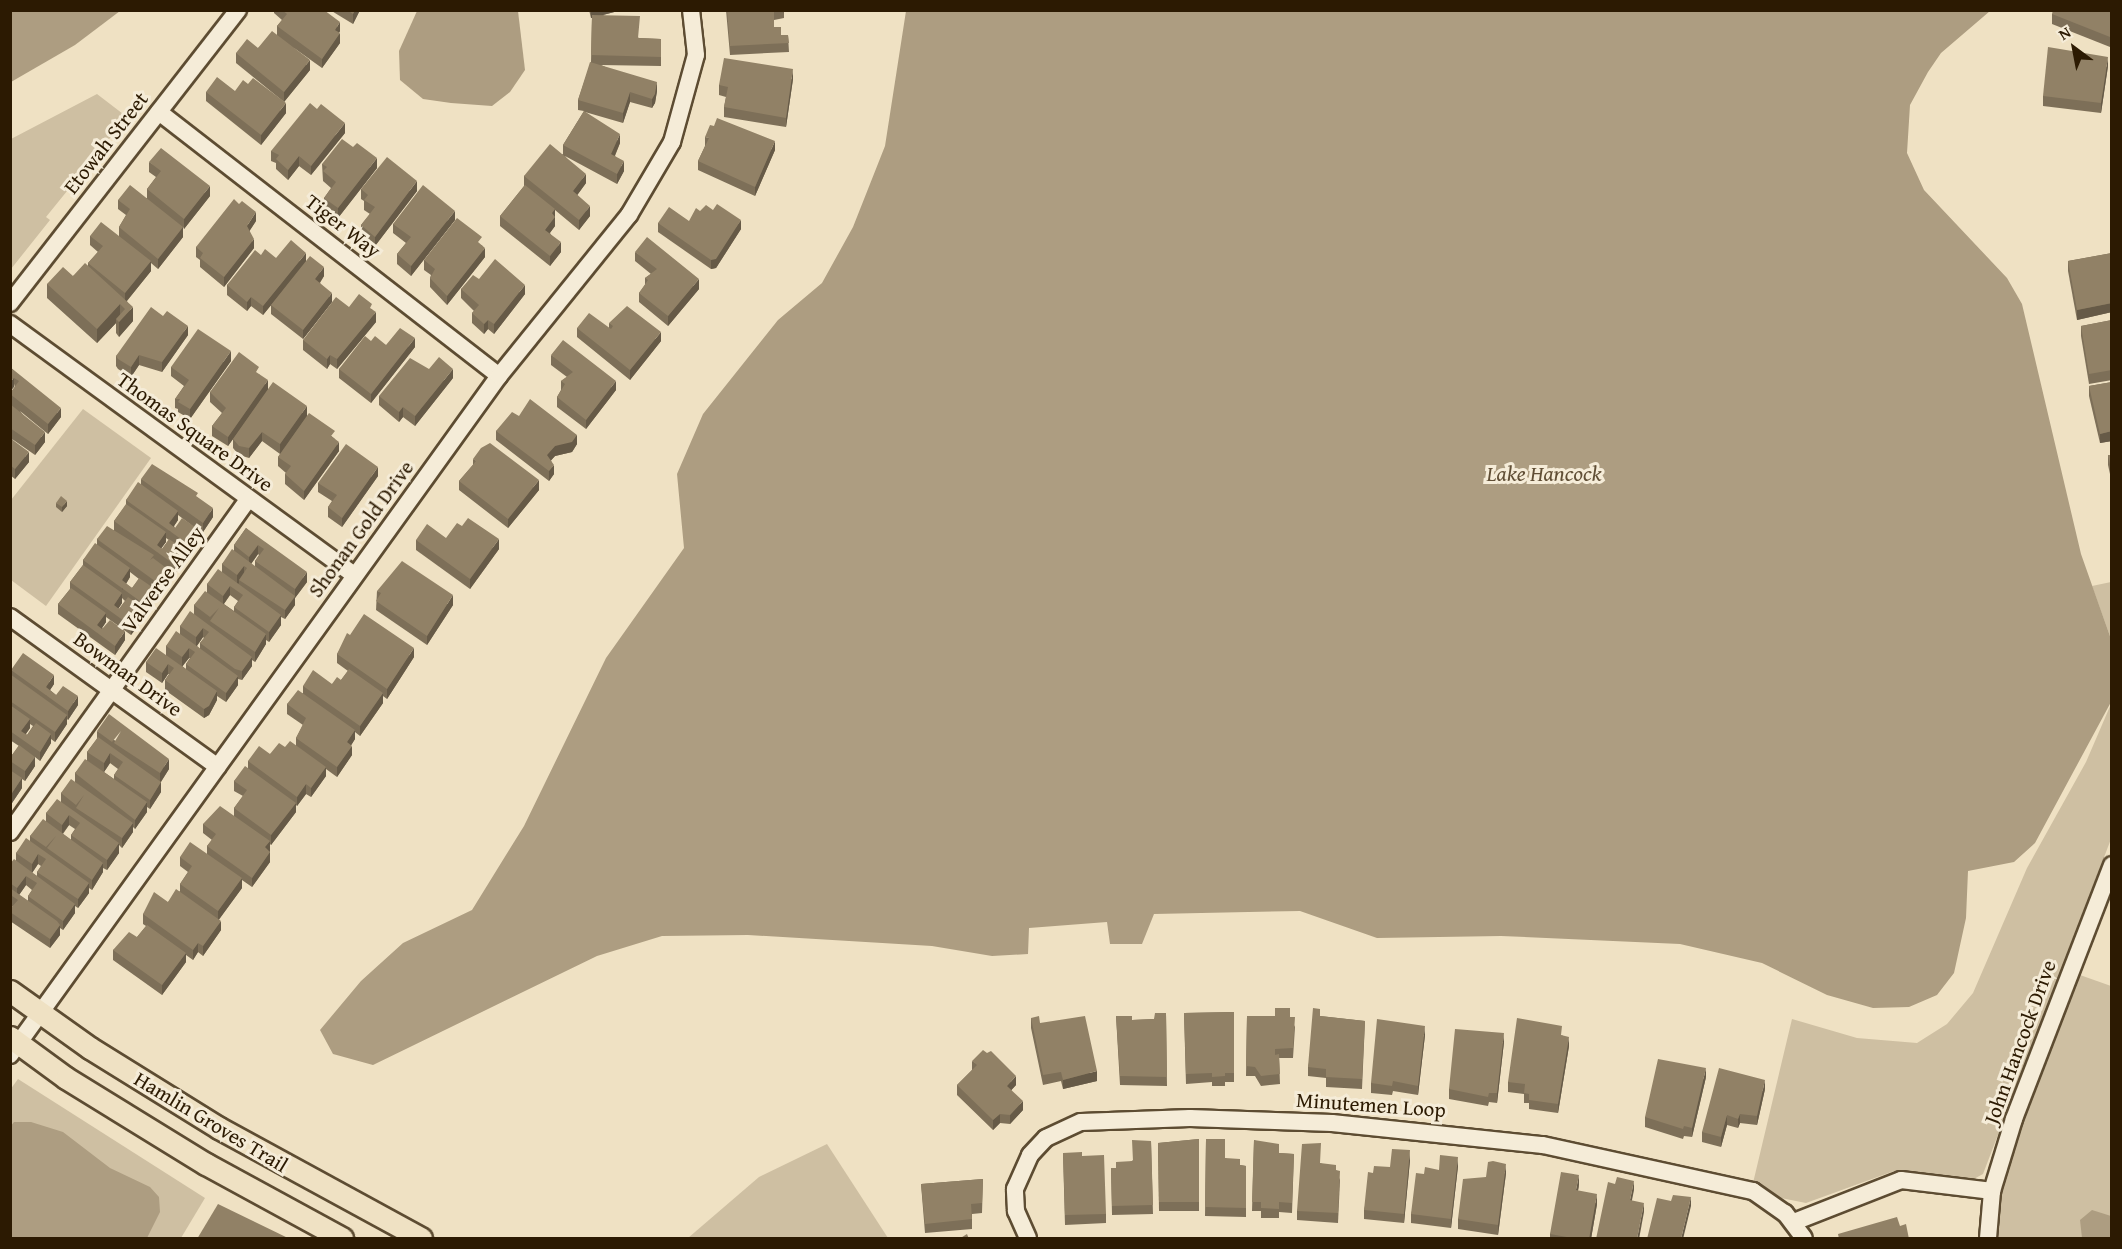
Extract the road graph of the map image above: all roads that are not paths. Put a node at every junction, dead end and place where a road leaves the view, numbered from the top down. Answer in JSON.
{"nodes":[{"id":1,"x":238,"y":10,"type":"edge"},
{"id":2,"x":691,"y":10,"type":"edge"},
{"id":3,"x":159,"y":112,"type":"junction"},
{"id":4,"x":10,"y":303,"type":"edge"},
{"id":5,"x":13,"y":331,"type":"edge"},
{"id":6,"x":499,"y":376,"type":"junction"},
{"id":7,"x":248,"y":499,"type":"junction"},
{"id":8,"x":354,"y":575,"type":"junction"},
{"id":9,"x":10,"y":617,"type":"edge"},
{"id":10,"x":111,"y":689,"type":"junction"},
{"id":11,"x":218,"y":767,"type":"junction"},
{"id":12,"x":10,"y":832,"type":"edge"},
{"id":13,"x":2112,"y":865,"type":"edge"},
{"id":14,"x":10,"y":990,"type":"edge"},
{"id":15,"x":41,"y":1014,"type":"junction"},
{"id":16,"x":13,"y":1045,"type":"edge"},
{"id":17,"x":1992,"y":1191,"type":"junction"},
{"id":18,"x":1794,"y":1222,"type":"junction"},
{"id":19,"x":342,"y":1239,"type":"edge"},
{"id":20,"x":421,"y":1239,"type":"edge"},
{"id":21,"x":1028,"y":1239,"type":"edge"},
{"id":22,"x":1804,"y":1239,"type":"edge"},
{"id":23,"x":1988,"y":1239,"type":"edge"}],
"edges":[{"from":1,"to":3,"type":"street","name":"Etowah Street"},
{"from":2,"to":6,"type":"street","name":"Shonan Gold Drive"},
{"from":3,"to":4,"type":"street","name":"Etowah Street"},
{"from":3,"to":6,"type":"street","name":"Tiger Way"},
{"from":5,"to":7,"type":"street","name":"Thomas Square Drive"},
{"from":6,"to":8,"type":"street","name":"Shonan Gold Drive"},
{"from":7,"to":8,"type":"street","name":"Thomas Square Drive"},
{"from":7,"to":10,"type":"street","name":"Valverse Alley"},
{"from":8,"to":11,"type":"street","name":"Shonan Gold Drive"},
{"from":9,"to":10,"type":"street","name":"Bowman Drive"},
{"from":10,"to":11,"type":"street","name":"Bowman Drive"},
{"from":10,"to":12,"type":"street","name":"Valverse Alley"},
{"from":11,"to":15,"type":"street","name":"Shonan Gold Drive"},
{"from":13,"to":17,"type":"street","name":"John Hancock Drive"},
{"from":14,"to":15,"type":"main road","name":"Hamlin Groves Trail"},
{"from":15,"to":16,"type":"street","name":"Shonan Gold Drive"},
{"from":15,"to":20,"type":"main road","name":"Hamlin Groves Trail"},
{"from":16,"to":19,"type":"main road","name":"Hamlin Groves Trail"},
{"from":17,"to":18,"type":"street"},
{"from":17,"to":23,"type":"street","name":"John Hancock Drive"},
{"from":18,"to":21,"type":"street","name":"Minutemen Loop"},
{"from":18,"to":22,"type":"street","name":"Minutemen Loop"}]}
